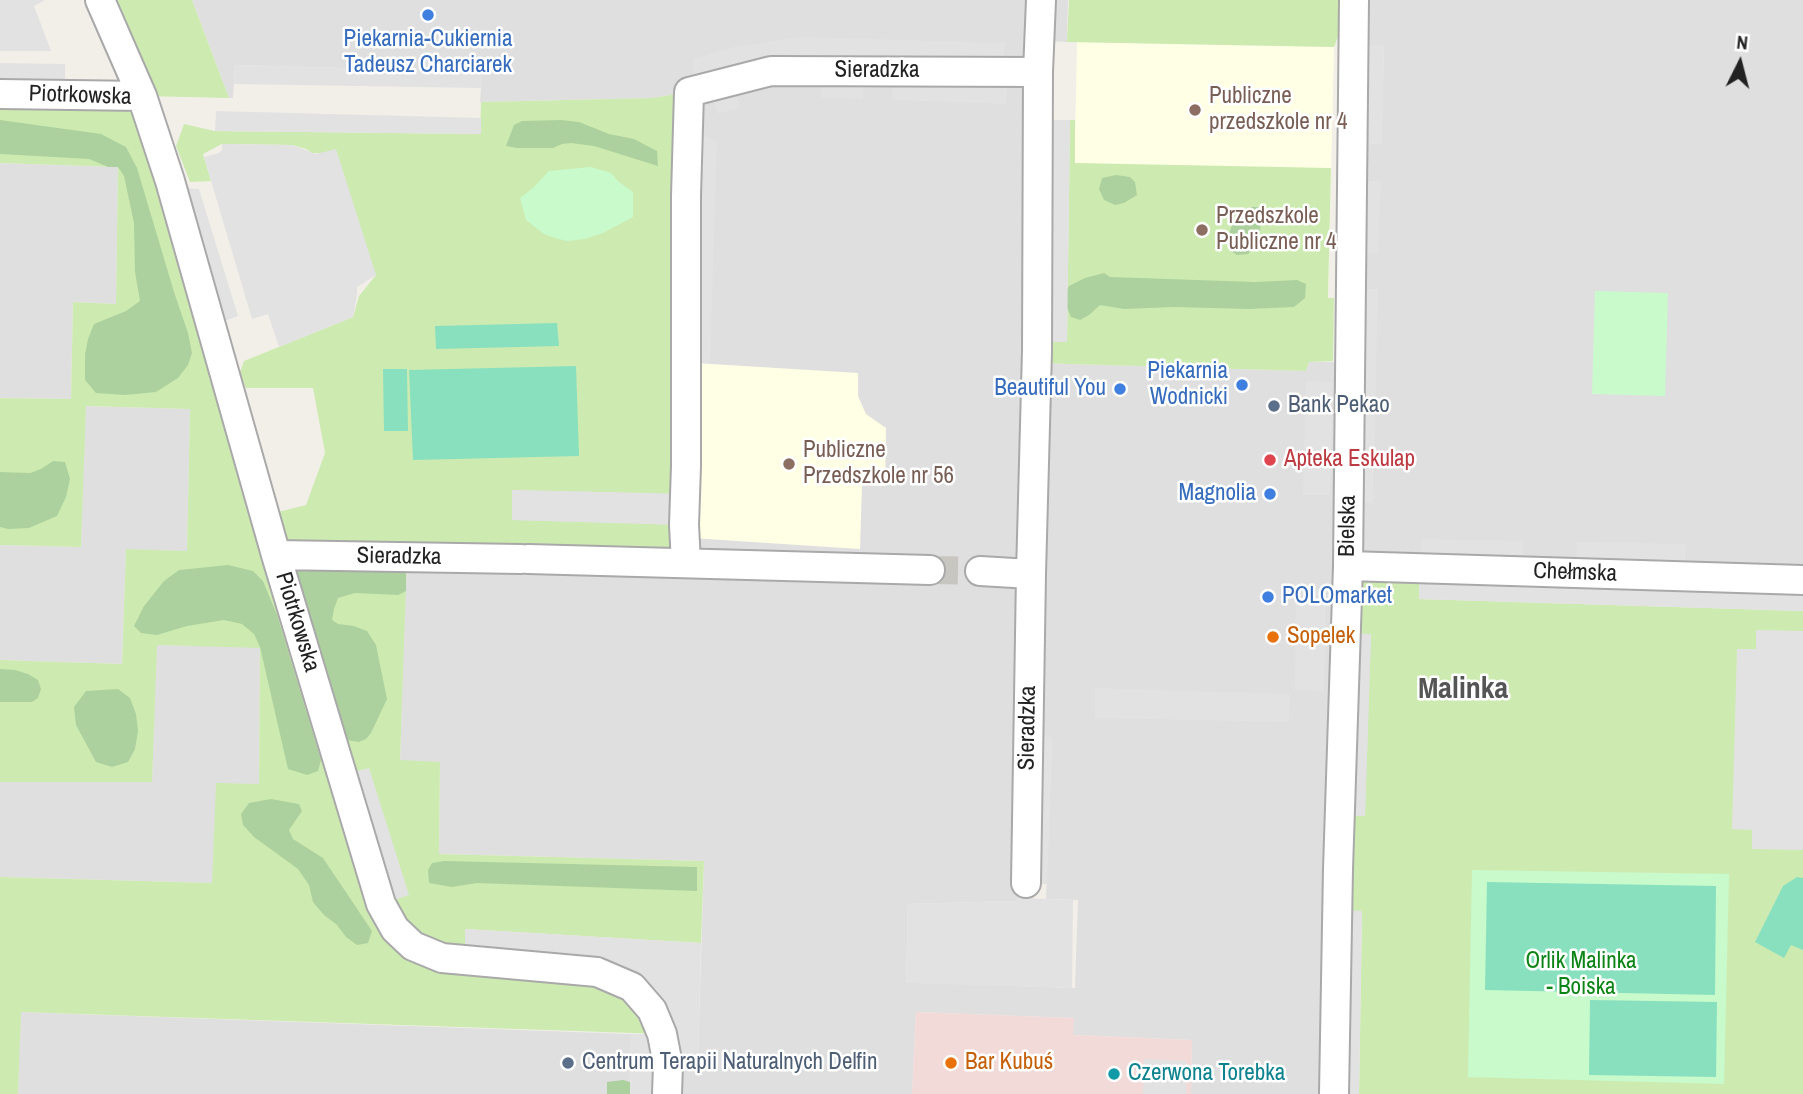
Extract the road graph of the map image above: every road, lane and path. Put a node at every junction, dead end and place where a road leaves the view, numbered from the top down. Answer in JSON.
{"nodes":[{"id":1,"x":100,"y":0,"type":"edge"},
{"id":2,"x":1041,"y":0,"type":"edge"},
{"id":3,"x":1354,"y":0,"type":"edge"},
{"id":4,"x":1038,"y":72,"type":"junction"},
{"id":5,"x":0,"y":94,"type":"edge"},
{"id":6,"x":142,"y":96,"type":"junction"},
{"id":7,"x":276,"y":555,"type":"junction"},
{"id":8,"x":686,"y":563,"type":"junction"},
{"id":9,"x":1348,"y":566,"type":"junction"},
{"id":10,"x":930,"y":570,"type":"tunnel mouth"},
{"id":11,"x":980,"y":571,"type":"tunnel mouth"},
{"id":12,"x":1031,"y":574,"type":"junction"},
{"id":13,"x":1803,"y":580,"type":"edge"},
{"id":14,"x":1026,"y":883,"type":"dead end"},
{"id":15,"x":667,"y":1094,"type":"edge"},
{"id":16,"x":1334,"y":1094,"type":"edge"}],
"edges":[{"from":1,"to":6,"type":"street"},
{"from":2,"to":4,"type":"street"},
{"from":3,"to":9,"type":"street","name":"Bielska"},
{"from":4,"to":8,"type":"street","name":"Sieradzka"},
{"from":4,"to":12,"type":"street","name":"Sieradzka"},
{"from":5,"to":6,"type":"street","name":"Piotrkowska"},
{"from":6,"to":7,"type":"street","name":"Piotrkowska"},
{"from":7,"to":8,"type":"street","name":"Sieradzka"},
{"from":7,"to":15,"type":"street","name":"Piotrkowska"},
{"from":8,"to":10,"type":"street","name":"Sieradzka"},
{"from":9,"to":13,"type":"street","name":"Chełmska"},
{"from":9,"to":16,"type":"street","name":"Bielska"},
{"from":11,"to":12,"type":"street"},
{"from":12,"to":14,"type":"street","name":"Sieradzka"}]}
